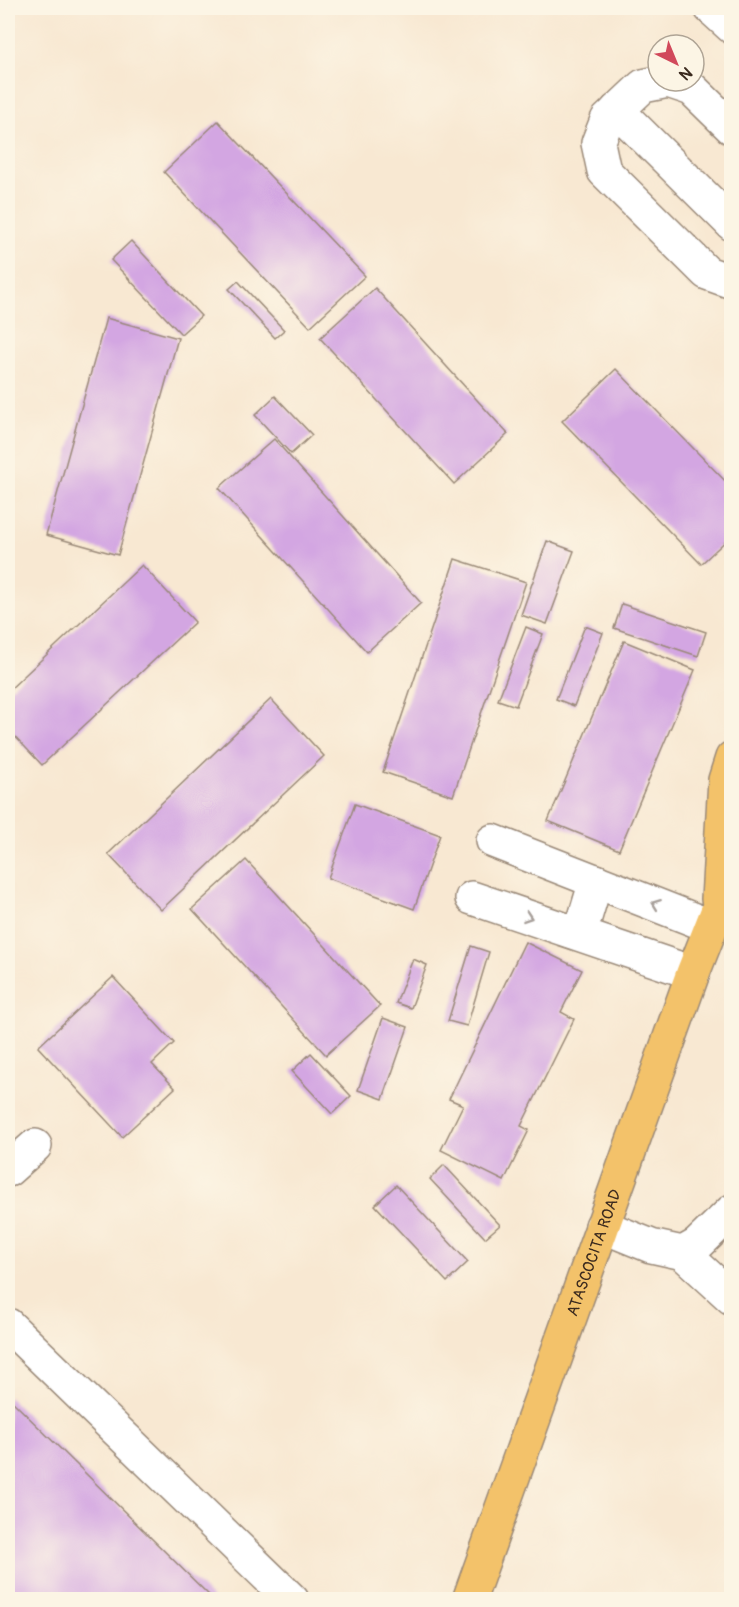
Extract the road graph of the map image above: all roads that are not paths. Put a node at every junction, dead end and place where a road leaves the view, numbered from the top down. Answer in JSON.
{"nodes":[{"id":1,"x":711,"y":8,"type":"edge"},
{"id":2,"x":732,"y":27,"type":"edge"},
{"id":3,"x":617,"y":110,"type":"junction"},
{"id":4,"x":732,"y":128,"type":"edge"},
{"id":5,"x":732,"y":224,"type":"edge"},
{"id":6,"x":732,"y":282,"type":"edge"},
{"id":7,"x":732,"y":758,"type":"edge"},
{"id":8,"x":493,"y":841,"type":"dead end"},
{"id":9,"x":732,"y":874,"type":"edge"},
{"id":10,"x":597,"y":881,"type":"junction"},
{"id":11,"x":472,"y":898,"type":"dead end"},
{"id":12,"x":714,"y":916,"type":"junction"},
{"id":13,"x":580,"y":934,"type":"junction"},
{"id":14,"x":693,"y":972,"type":"junction"},
{"id":15,"x":35,"y":1146,"type":"dead end"},
{"id":16,"x":8,"y":1170,"type":"edge"},
{"id":17,"x":732,"y":1211,"type":"edge"},
{"id":18,"x":602,"y":1226,"type":"junction"},
{"id":19,"x":683,"y":1253,"type":"junction"},
{"id":20,"x":732,"y":1298,"type":"edge"},
{"id":21,"x":8,"y":1325,"type":"edge"},
{"id":22,"x":477,"y":1597,"type":"edge"},
{"id":23,"x":292,"y":1599,"type":"edge"}],
"edges":[{"from":1,"to":2,"type":"lane"},
{"from":3,"to":4,"type":"lane"},
{"from":3,"to":5,"type":"lane"},
{"from":3,"to":6,"type":"lane"},
{"from":7,"to":12,"type":"main road","name":"ATASCOCITA ROAD"},
{"from":8,"to":10,"type":"lane"},
{"from":9,"to":12,"type":"main road","name":"ATASCOCITA ROAD"},
{"from":12,"to":10,"type":"lane","one_way":true},
{"from":10,"to":13,"type":"lane"},
{"from":11,"to":13,"type":"lane","one_way":true},
{"from":12,"to":14,"type":"main road","name":"ATASCOCITA ROAD"},
{"from":13,"to":14,"type":"lane"},
{"from":14,"to":18,"type":"main road","name":"ATASCOCITA ROAD"},
{"from":15,"to":16,"type":"lane"},
{"from":17,"to":19,"type":"lane"},
{"from":18,"to":19,"type":"lane"},
{"from":18,"to":22,"type":"main road","name":"ATASCOCITA ROAD"},
{"from":19,"to":20,"type":"lane"},
{"from":21,"to":23,"type":"lane"}]}
